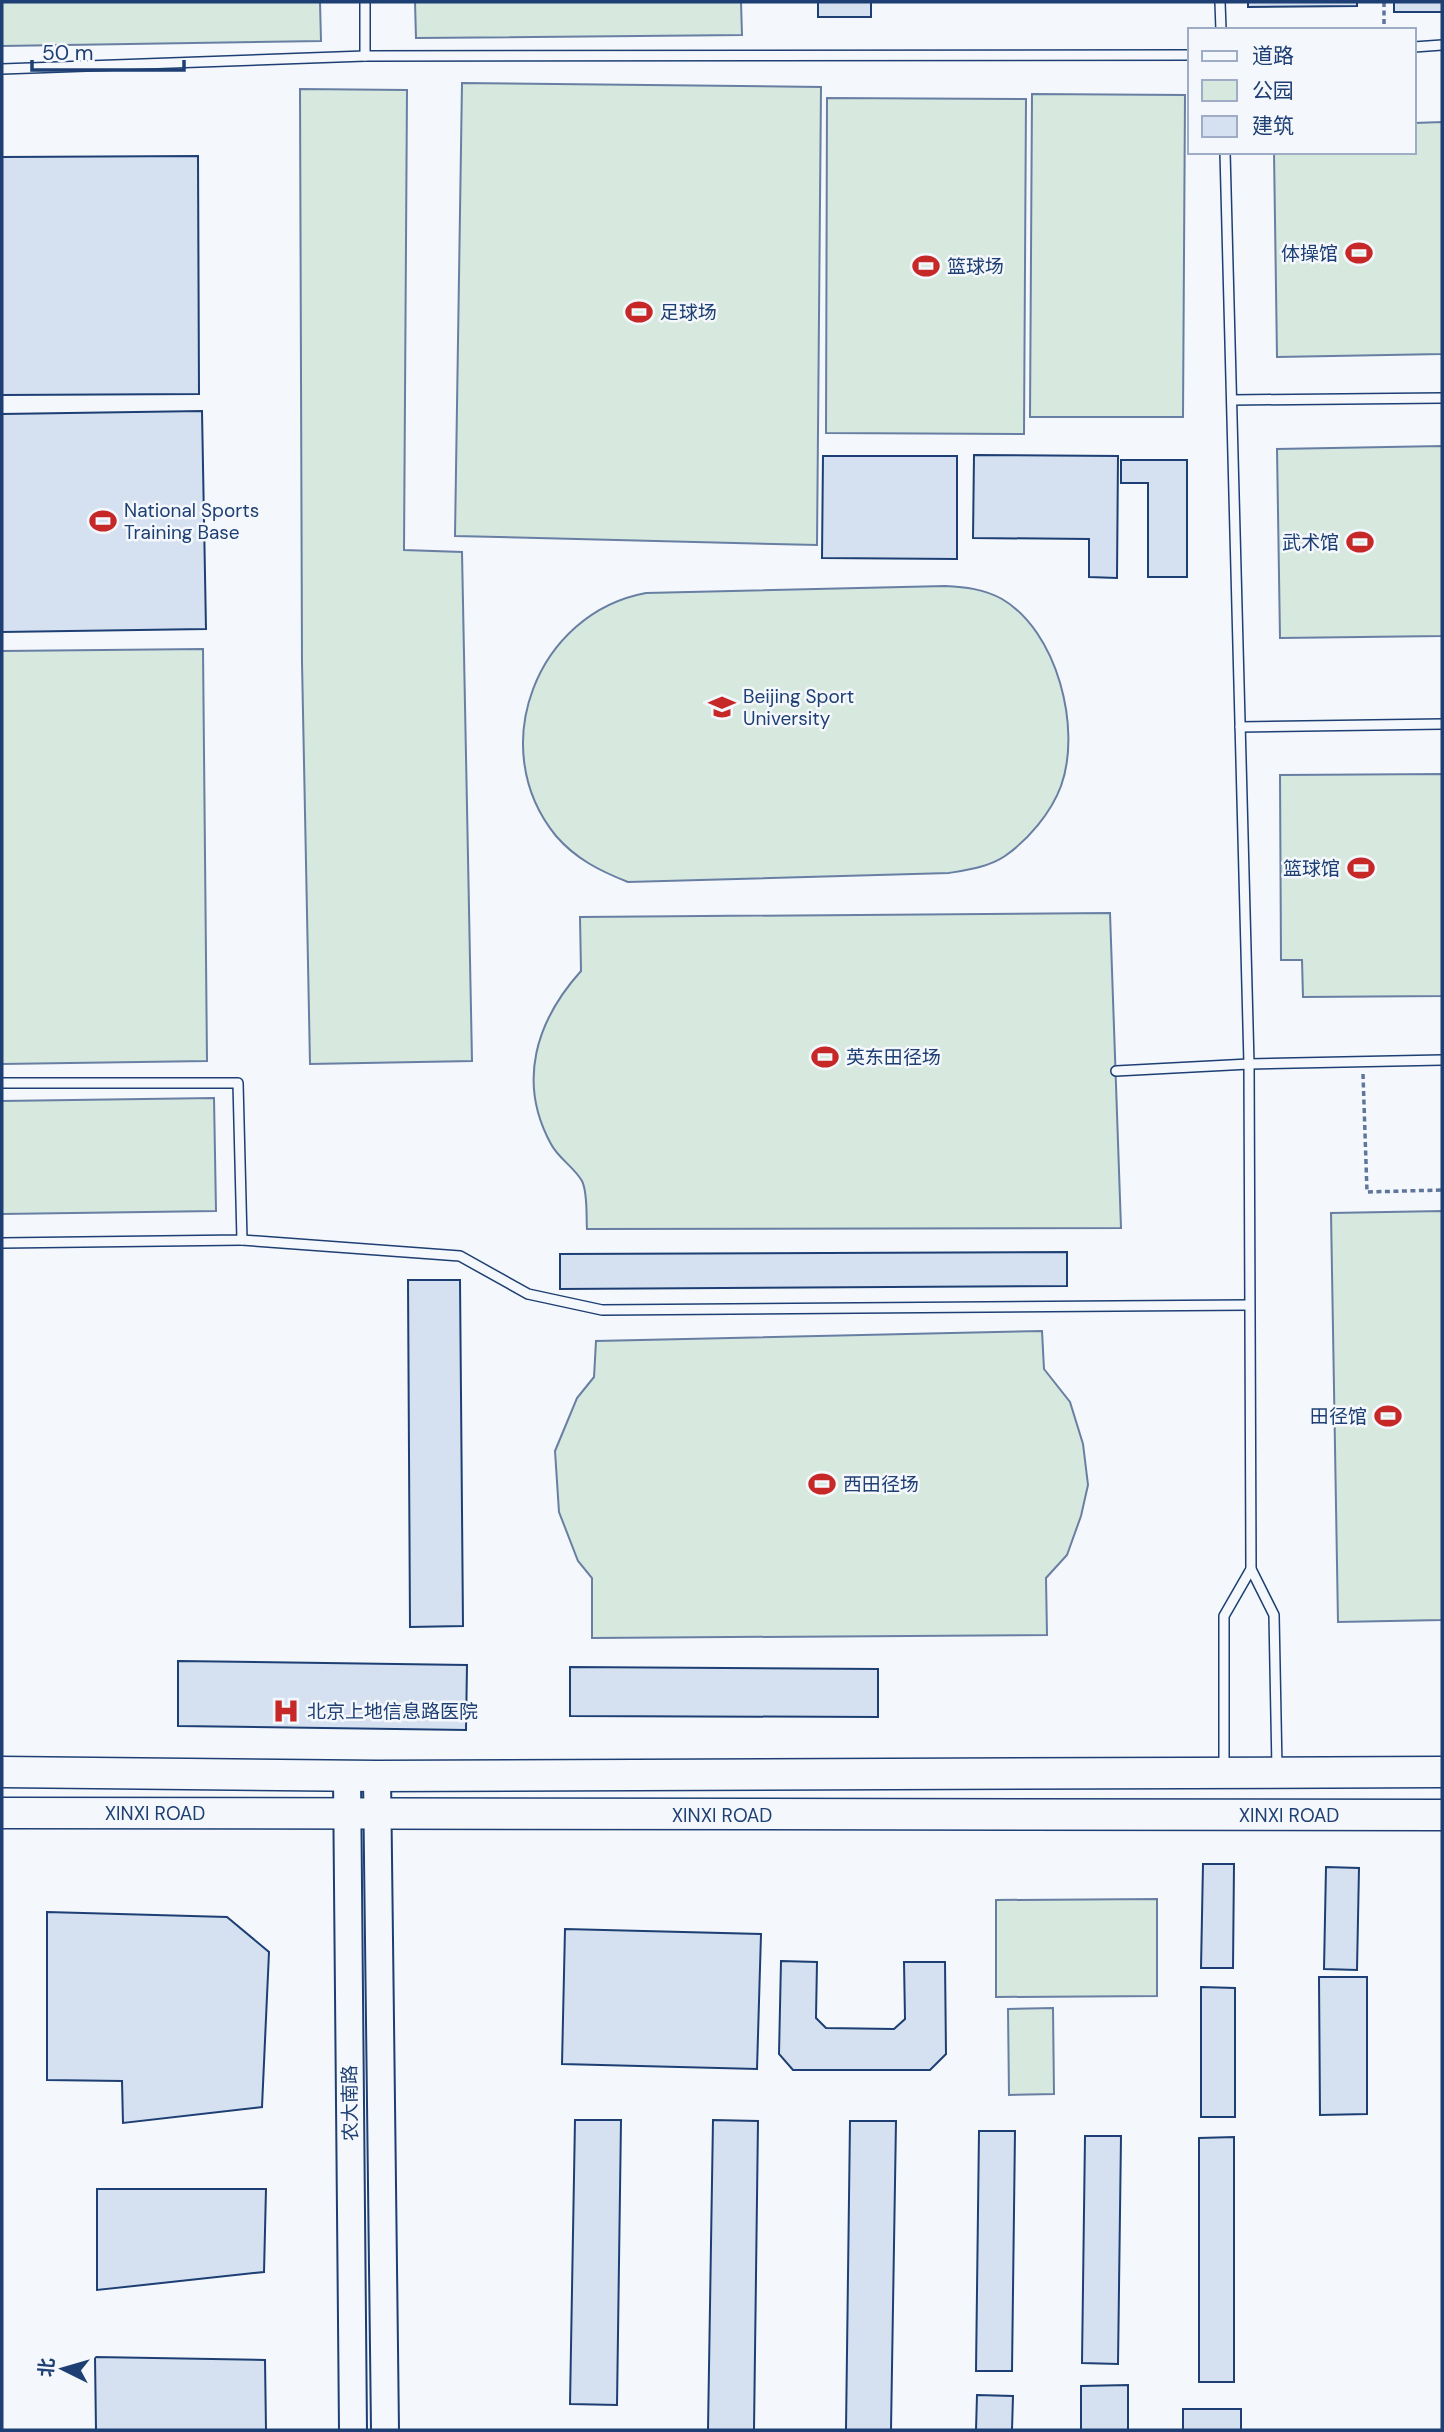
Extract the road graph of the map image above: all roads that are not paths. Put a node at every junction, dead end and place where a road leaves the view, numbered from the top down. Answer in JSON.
{"nodes":[{"id":1,"x":365,"y":2,"type":"edge"},
{"id":2,"x":1220,"y":2,"type":"edge"},
{"id":3,"x":1221,"y":28,"type":"edge"},
{"id":4,"x":1442,"y":45,"type":"edge"},
{"id":5,"x":1416,"y":47,"type":"edge"},
{"id":6,"x":1188,"y":55,"type":"edge"},
{"id":7,"x":365,"y":56,"type":"junction"},
{"id":8,"x":2,"y":69,"type":"edge"},
{"id":9,"x":1225,"y":154,"type":"edge"},
{"id":10,"x":1442,"y":398,"type":"edge"},
{"id":11,"x":1231,"y":400,"type":"junction"},
{"id":12,"x":1442,"y":724,"type":"edge"},
{"id":13,"x":1240,"y":727,"type":"junction"},
{"id":14,"x":1442,"y":1060,"type":"edge"},
{"id":15,"x":1250,"y":1064,"type":"junction"},
{"id":16,"x":1116,"y":1071,"type":"dead end"},
{"id":17,"x":2,"y":1083,"type":"edge"},
{"id":18,"x":242,"y":1240,"type":"junction"},
{"id":19,"x":2,"y":1243,"type":"edge"},
{"id":20,"x":1250,"y":1304,"type":"junction"},
{"id":21,"x":1251,"y":1569,"type":"junction"},
{"id":22,"x":2,"y":1772,"type":"edge"},
{"id":23,"x":1277,"y":1772,"type":"junction"},
{"id":24,"x":1442,"y":1772,"type":"edge"},
{"id":25,"x":1224,"y":1773,"type":"junction"},
{"id":26,"x":347,"y":1776,"type":"junction"},
{"id":27,"x":377,"y":1776,"type":"junction"},
{"id":28,"x":2,"y":1813,"type":"edge"},
{"id":29,"x":361,"y":1815,"type":"junction"},
{"id":30,"x":1442,"y":1815,"type":"edge"},
{"id":31,"x":353,"y":2430,"type":"edge"},
{"id":32,"x":385,"y":2430,"type":"edge"}],
"edges":[{"from":1,"to":7,"type":"lane"},
{"from":2,"to":3,"type":"lane"},
{"from":4,"to":5,"type":"lane"},
{"from":6,"to":7,"type":"lane"},
{"from":7,"to":8,"type":"lane"},
{"from":9,"to":11,"type":"lane"},
{"from":10,"to":11,"type":"lane"},
{"from":11,"to":13,"type":"lane"},
{"from":12,"to":13,"type":"lane"},
{"from":13,"to":15,"type":"lane"},
{"from":14,"to":15,"type":"lane"},
{"from":15,"to":16,"type":"lane"},
{"from":15,"to":20,"type":"lane"},
{"from":17,"to":18,"type":"lane"},
{"from":18,"to":19,"type":"lane"},
{"from":18,"to":20,"type":"lane"},
{"from":20,"to":21,"type":"lane"},
{"from":21,"to":23,"type":"lane"},
{"from":21,"to":25,"type":"lane"},
{"from":22,"to":26,"type":"main road","name":"XINXI ROAD"},
{"from":23,"to":24,"type":"main road"},
{"from":23,"to":25,"type":"main road"},
{"from":25,"to":27,"type":"main road"},
{"from":26,"to":27,"type":"main road","name":"XINXI ROAD"},
{"from":26,"to":29,"type":"main road","name":"农大南路"},
{"from":27,"to":29,"type":"main road"},
{"from":28,"to":29,"type":"main road","name":"XINXI ROAD"},
{"from":29,"to":30,"type":"main road","name":"XINXI ROAD"},
{"from":29,"to":31,"type":"main road","name":"农大南路"},
{"from":29,"to":32,"type":"main road","name":"农大南路"}]}
